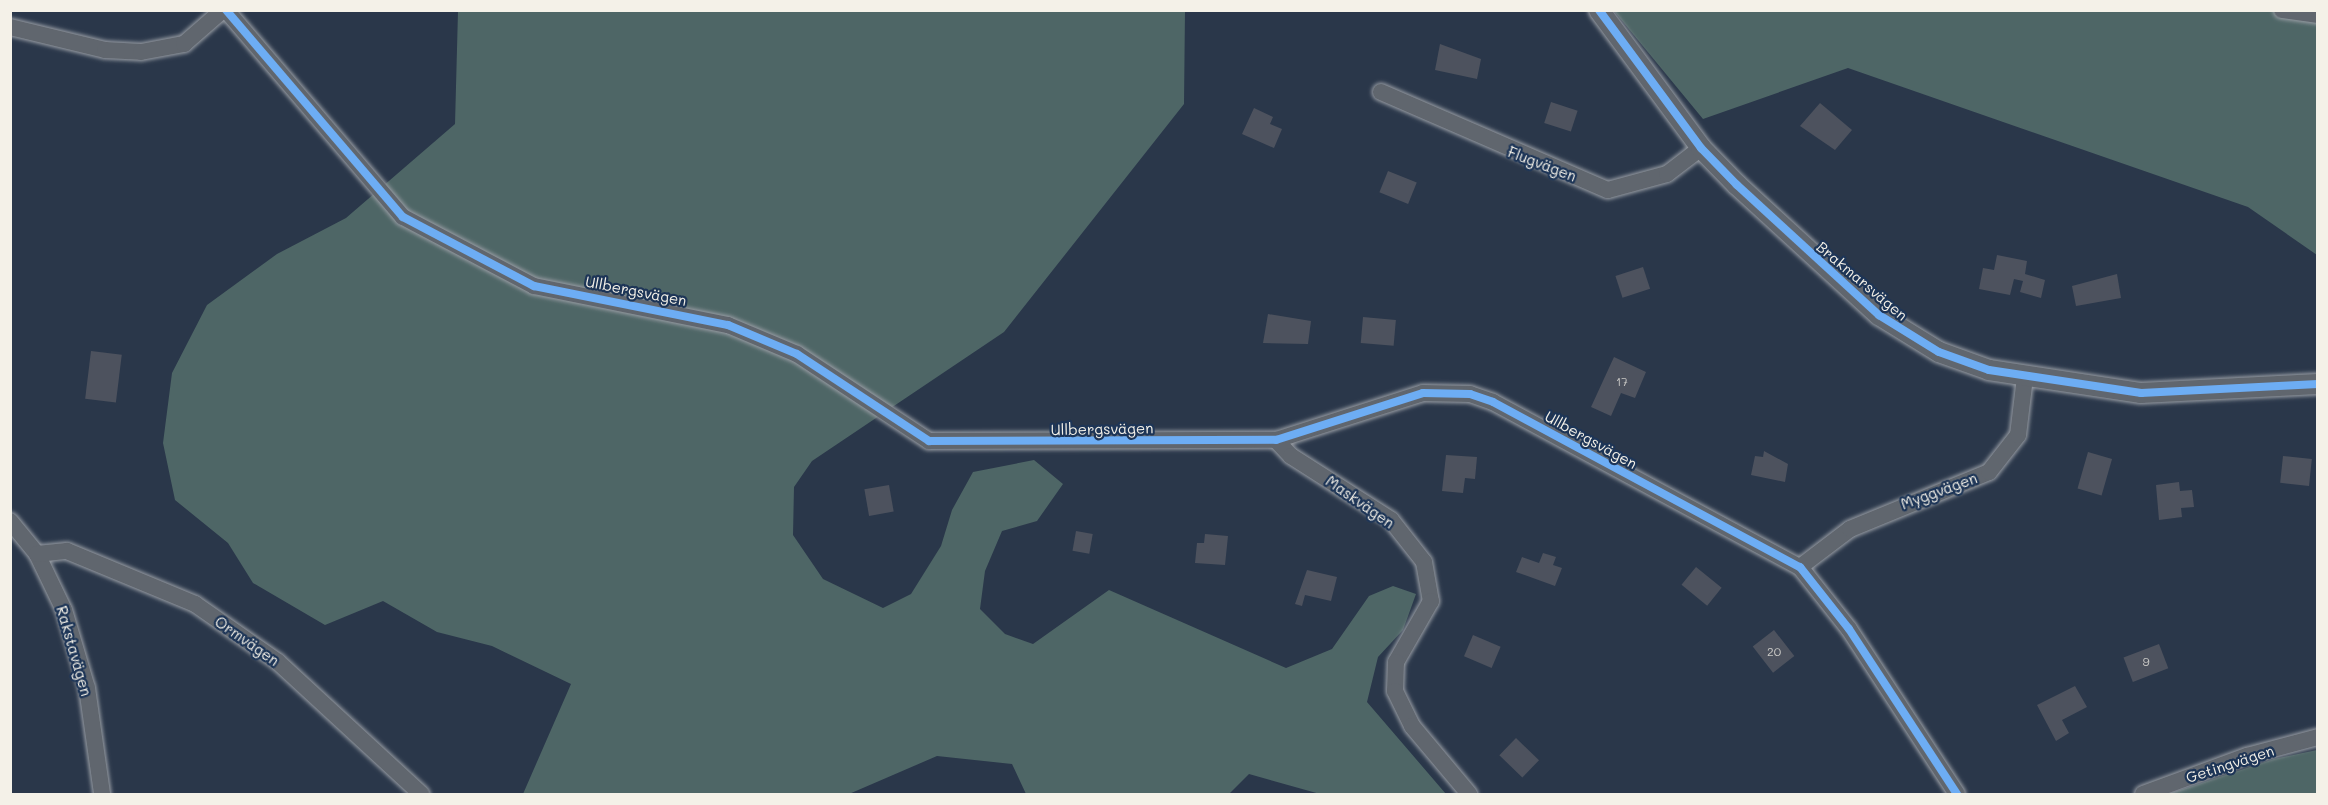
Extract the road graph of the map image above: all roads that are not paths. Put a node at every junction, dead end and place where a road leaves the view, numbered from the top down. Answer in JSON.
{"nodes":[{"id":1,"x":225,"y":10,"type":"edge"},
{"id":2,"x":1599,"y":10,"type":"edge"},
{"id":3,"x":2282,"y":10,"type":"edge"},
{"id":4,"x":2318,"y":15,"type":"edge"},
{"id":5,"x":10,"y":27,"type":"edge"},
{"id":6,"x":1381,"y":92,"type":"dead end"},
{"id":7,"x":1701,"y":148,"type":"junction"},
{"id":8,"x":2025,"y":377,"type":"junction"},
{"id":9,"x":2318,"y":384,"type":"edge"},
{"id":10,"x":1276,"y":440,"type":"junction"},
{"id":11,"x":10,"y":520,"type":"edge"},
{"id":12,"x":37,"y":554,"type":"junction"},
{"id":13,"x":1800,"y":567,"type":"junction"},
{"id":14,"x":2318,"y":737,"type":"edge"},
{"id":15,"x":102,"y":795,"type":"edge"},
{"id":16,"x":421,"y":795,"type":"edge"},
{"id":17,"x":1469,"y":795,"type":"edge"},
{"id":18,"x":1958,"y":795,"type":"edge"},
{"id":19,"x":2143,"y":795,"type":"edge"}],
"edges":[{"from":1,"to":5,"type":"street"},
{"from":1,"to":10,"type":"street","name":"Ullbergsvägen"},
{"from":2,"to":7,"type":"street","name":"Brakmarsvägen"},
{"from":3,"to":4,"type":"street"},
{"from":6,"to":7,"type":"street","name":"Flugvägen"},
{"from":7,"to":8,"type":"street","name":"Brakmarsvägen"},
{"from":8,"to":9,"type":"street","name":"Brakmarsvägen"},
{"from":8,"to":13,"type":"street","name":"Myggvägen"},
{"from":10,"to":13,"type":"street","name":"Ullbergsvägen"},
{"from":10,"to":17,"type":"street","name":"Maskvägen"},
{"from":11,"to":12,"type":"street","name":"Rakstavägen"},
{"from":12,"to":15,"type":"street","name":"Rakstavägen"},
{"from":12,"to":16,"type":"street","name":"Ormvägen"},
{"from":13,"to":18,"type":"street","name":"Ullbergsvägen"},
{"from":14,"to":19,"type":"street","name":"Getingvägen"}]}
